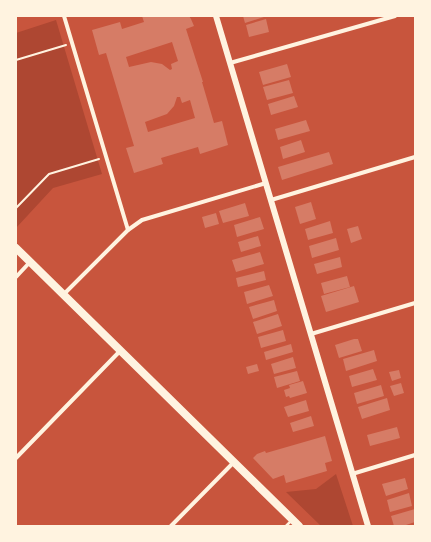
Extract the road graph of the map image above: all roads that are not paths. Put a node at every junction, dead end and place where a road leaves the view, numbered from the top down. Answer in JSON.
{"nodes":[{"id":1,"x":64,"y":16,"type":"edge"},
{"id":2,"x":216,"y":16,"type":"edge"},
{"id":3,"x":395,"y":16,"type":"edge"},
{"id":4,"x":230,"y":63,"type":"junction"},
{"id":5,"x":415,"y":157,"type":"edge"},
{"id":6,"x":266,"y":183,"type":"junction"},
{"id":7,"x":271,"y":200,"type":"junction"},
{"id":8,"x":128,"y":230,"type":"junction"},
{"id":9,"x":16,"y":248,"type":"edge"},
{"id":10,"x":30,"y":262,"type":"junction"},
{"id":11,"x":16,"y":277,"type":"edge"},
{"id":12,"x":64,"y":294,"type":"junction"},
{"id":13,"x":415,"y":303,"type":"edge"},
{"id":14,"x":311,"y":334,"type":"junction"},
{"id":15,"x":120,"y":351,"type":"junction"},
{"id":16,"x":415,"y":455,"type":"edge"},
{"id":17,"x":16,"y":458,"type":"edge"},
{"id":18,"x":234,"y":462,"type":"junction"},
{"id":19,"x":352,"y":474,"type":"junction"},
{"id":20,"x":292,"y":520,"type":"junction"},
{"id":21,"x":171,"y":526,"type":"edge"},
{"id":22,"x":286,"y":526,"type":"edge"},
{"id":23,"x":299,"y":526,"type":"edge"},
{"id":24,"x":368,"y":526,"type":"edge"}],
"edges":[{"from":1,"to":8,"type":"street"},
{"from":2,"to":4,"type":"street"},
{"from":3,"to":4,"type":"street"},
{"from":4,"to":6,"type":"street"},
{"from":5,"to":7,"type":"street"},
{"from":6,"to":7,"type":"street"},
{"from":6,"to":8,"type":"street"},
{"from":7,"to":14,"type":"street"},
{"from":8,"to":12,"type":"street"},
{"from":9,"to":10,"type":"main road"},
{"from":10,"to":11,"type":"street"},
{"from":10,"to":12,"type":"main road"},
{"from":12,"to":15,"type":"main road"},
{"from":13,"to":14,"type":"street"},
{"from":14,"to":19,"type":"street"},
{"from":15,"to":17,"type":"street"},
{"from":15,"to":18,"type":"main road"},
{"from":16,"to":19,"type":"street"},
{"from":18,"to":20,"type":"main road"},
{"from":18,"to":21,"type":"street"},
{"from":19,"to":24,"type":"street"},
{"from":20,"to":22,"type":"lane"},
{"from":20,"to":23,"type":"main road"}]}
